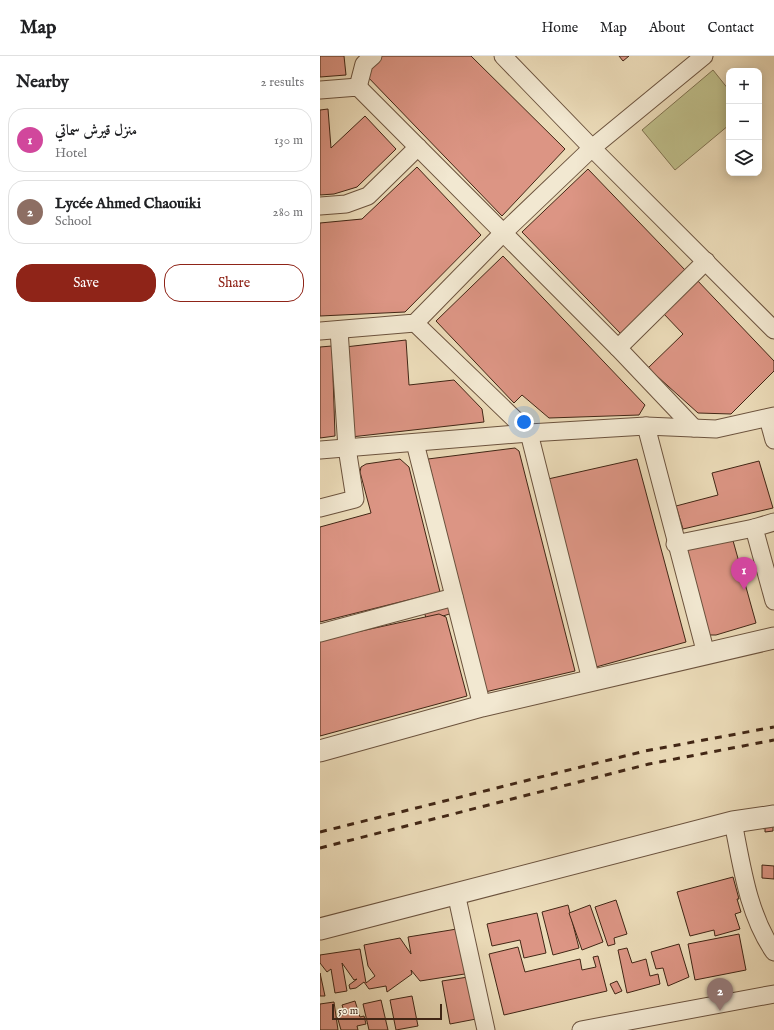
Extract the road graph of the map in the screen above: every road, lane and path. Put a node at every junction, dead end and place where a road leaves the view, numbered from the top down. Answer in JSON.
{"nodes":[{"id":1,"x":373,"y":56,"type":"edge"},
{"id":2,"x":503,"y":56,"type":"edge"},
{"id":3,"x":704,"y":56,"type":"edge"},
{"id":4,"x":358,"y":87,"type":"junction"},
{"id":5,"x":320,"y":90,"type":"edge"},
{"id":6,"x":418,"y":147,"type":"junction"},
{"id":7,"x":592,"y":148,"type":"junction"},
{"id":8,"x":320,"y":206,"type":"edge"},
{"id":9,"x":504,"y":232,"type":"junction"},
{"id":10,"x":706,"y":261,"type":"junction"},
{"id":11,"x":415,"y":323,"type":"junction"},
{"id":12,"x":320,"y":330,"type":"edge"},
{"id":13,"x":339,"y":330,"type":"junction"},
{"id":14,"x":774,"y":330,"type":"edge"},
{"id":15,"x":618,"y":348,"type":"junction"},
{"id":16,"x":771,"y":417,"type":"edge"},
{"id":17,"x":646,"y":426,"type":"junction"},
{"id":18,"x":694,"y":428,"type":"junction"},
{"id":19,"x":529,"y":433,"type":"junction"},
{"id":20,"x":774,"y":440,"type":"edge"},
{"id":21,"x":416,"y":443,"type":"junction"},
{"id":22,"x":347,"y":448,"type":"junction"},
{"id":23,"x":320,"y":450,"type":"edge"},
{"id":24,"x":320,"y":508,"type":"edge"},
{"id":25,"x":774,"y":522,"type":"edge"},
{"id":26,"x":754,"y":528,"type":"junction"},
{"id":27,"x":676,"y":544,"type":"junction"},
{"id":28,"x":454,"y":597,"type":"junction"},
{"id":29,"x":774,"y":601,"type":"edge"},
{"id":30,"x":320,"y":633,"type":"edge"},
{"id":31,"x":774,"y":638,"type":"edge"},
{"id":32,"x":706,"y":654,"type":"junction"},
{"id":33,"x":591,"y":680,"type":"junction"},
{"id":34,"x":482,"y":706,"type":"junction"},
{"id":35,"x":320,"y":751,"type":"edge"},
{"id":36,"x":774,"y":816,"type":"edge"},
{"id":37,"x":733,"y":822,"type":"junction"},
{"id":38,"x":456,"y":893,"type":"junction"},
{"id":39,"x":320,"y":929,"type":"edge"},
{"id":40,"x":774,"y":952,"type":"edge"},
{"id":41,"x":774,"y":994,"type":"edge"},
{"id":42,"x":486,"y":1030,"type":"edge"},
{"id":43,"x":580,"y":1030,"type":"edge"}],
"edges":[{"from":1,"to":4,"type":"street"},
{"from":2,"to":7,"type":"street"},
{"from":3,"to":7,"type":"street"},
{"from":4,"to":5,"type":"street"},
{"from":4,"to":6,"type":"street"},
{"from":6,"to":8,"type":"street"},
{"from":6,"to":9,"type":"street"},
{"from":7,"to":9,"type":"street"},
{"from":7,"to":10,"type":"street"},
{"from":9,"to":11,"type":"street"},
{"from":9,"to":15,"type":"street"},
{"from":10,"to":14,"type":"street"},
{"from":10,"to":15,"type":"street"},
{"from":11,"to":13,"type":"street"},
{"from":11,"to":19,"type":"street"},
{"from":12,"to":13,"type":"street"},
{"from":13,"to":22,"type":"street"},
{"from":15,"to":18,"type":"street"},
{"from":16,"to":18,"type":"street"},
{"from":16,"to":20,"type":"street"},
{"from":17,"to":18,"type":"street"},
{"from":17,"to":19,"type":"street"},
{"from":17,"to":27,"type":"street"},
{"from":19,"to":21,"type":"street"},
{"from":19,"to":33,"type":"street"},
{"from":21,"to":22,"type":"street"},
{"from":21,"to":28,"type":"street"},
{"from":22,"to":23,"type":"street"},
{"from":22,"to":24,"type":"street"},
{"from":25,"to":26,"type":"street"},
{"from":26,"to":27,"type":"street"},
{"from":26,"to":29,"type":"street"},
{"from":27,"to":32,"type":"street"},
{"from":28,"to":30,"type":"street"},
{"from":28,"to":34,"type":"street"},
{"from":31,"to":32,"type":"street"},
{"from":32,"to":33,"type":"street"},
{"from":33,"to":34,"type":"street"},
{"from":34,"to":35,"type":"street"},
{"from":36,"to":37,"type":"street"},
{"from":37,"to":38,"type":"street"},
{"from":37,"to":40,"type":"street"},
{"from":38,"to":39,"type":"street"},
{"from":38,"to":42,"type":"street"},
{"from":41,"to":43,"type":"street"}]}
